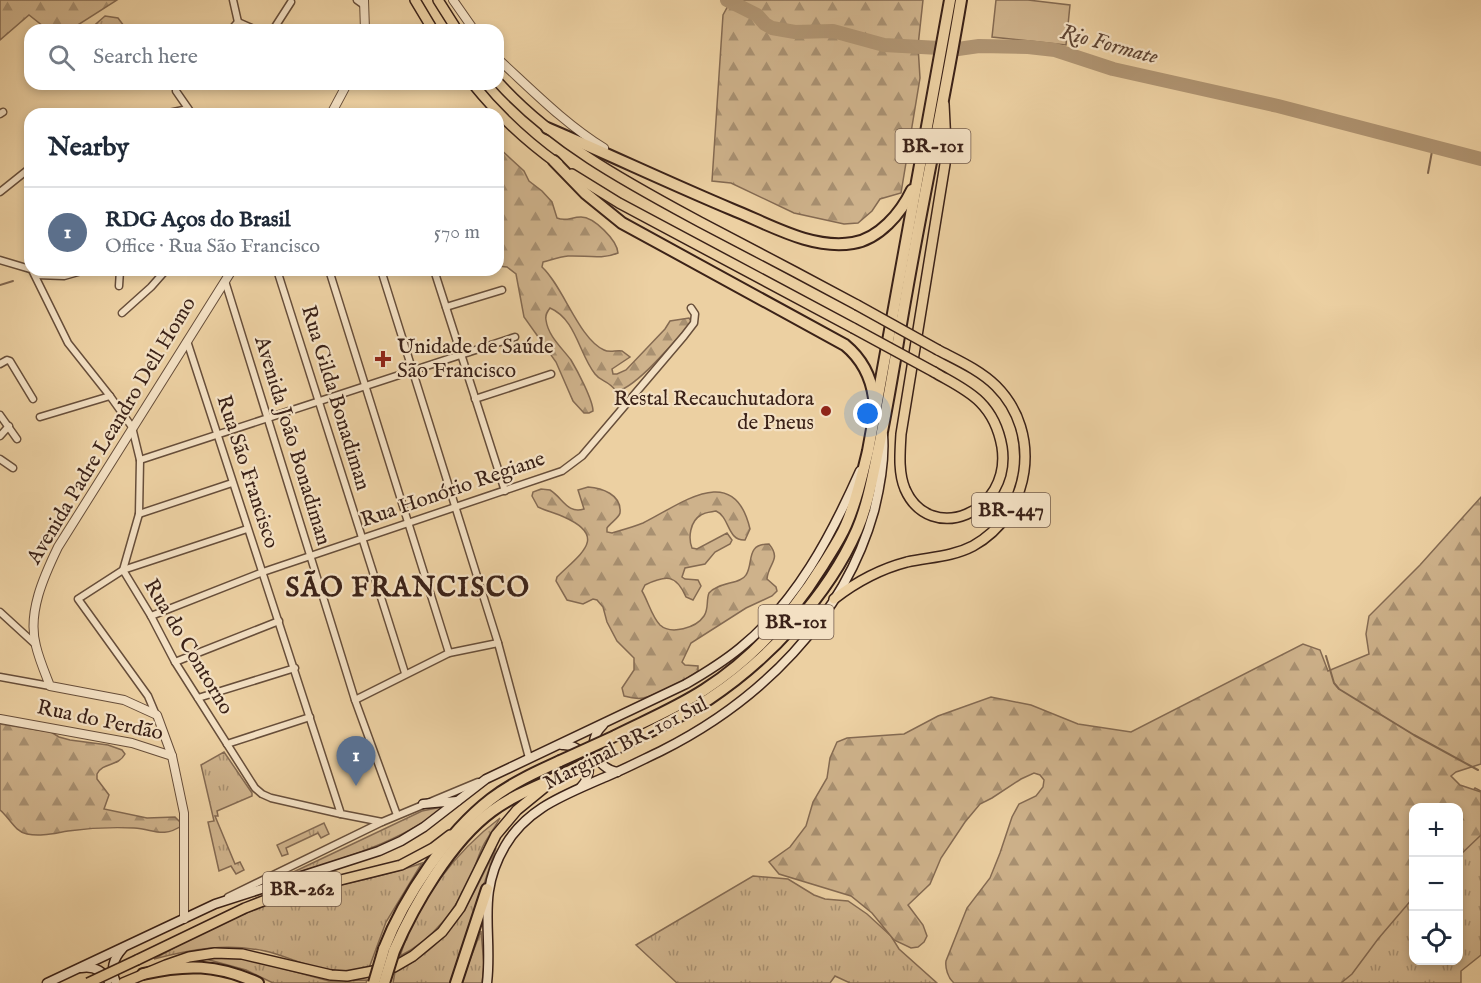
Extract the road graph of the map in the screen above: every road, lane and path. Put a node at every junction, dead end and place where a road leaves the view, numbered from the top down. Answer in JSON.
{"nodes":[{"id":1,"x":233,"y":0,"type":"edge"},
{"id":2,"x":357,"y":0,"type":"edge"},
{"id":3,"x":415,"y":0,"type":"edge"},
{"id":4,"x":438,"y":0,"type":"edge"},
{"id":5,"x":453,"y":0,"type":"edge"},
{"id":6,"x":950,"y":0,"type":"edge"},
{"id":7,"x":961,"y":0,"type":"edge"},
{"id":8,"x":291,"y":2,"type":"dead end"},
{"id":9,"x":364,"y":2,"type":"edge"},
{"id":10,"x":952,"y":19,"type":"junction"},
{"id":11,"x":238,"y":22,"type":"joint"},
{"id":12,"x":242,"y":24,"type":"edge"},
{"id":13,"x":277,"y":24,"type":"edge"},
{"id":14,"x":365,"y":24,"type":"edge"},
{"id":15,"x":429,"y":24,"type":"edge"},
{"id":16,"x":453,"y":24,"type":"edge"},
{"id":17,"x":470,"y":24,"type":"edge"},
{"id":18,"x":504,"y":65,"type":"edge"},
{"id":19,"x":504,"y":88,"type":"edge"},
{"id":20,"x":176,"y":90,"type":"edge"},
{"id":21,"x":344,"y":90,"type":"edge"},
{"id":22,"x":478,"y":90,"type":"edge"},
{"id":23,"x":943,"y":94,"type":"junction"},
{"id":24,"x":187,"y":108,"type":"edge"},
{"id":25,"x":335,"y":108,"type":"edge"},
{"id":26,"x":494,"y":108,"type":"edge"},
{"id":27,"x":504,"y":119,"type":"edge"},
{"id":28,"x":547,"y":128,"type":"junction"},
{"id":29,"x":554,"y":161,"type":"junction"},
{"id":30,"x":633,"y":167,"type":"junction"},
{"id":31,"x":918,"y":172,"type":"junction"},
{"id":32,"x":24,"y":173,"type":"edge"},
{"id":33,"x":0,"y":192,"type":"edge"},
{"id":34,"x":0,"y":260,"type":"edge"},
{"id":35,"x":24,"y":268,"type":"edge"},
{"id":36,"x":35,"y":276,"type":"edge"},
{"id":37,"x":120,"y":276,"type":"edge"},
{"id":38,"x":161,"y":276,"type":"edge"},
{"id":39,"x":228,"y":276,"type":"edge"},
{"id":40,"x":279,"y":276,"type":"edge"},
{"id":41,"x":331,"y":276,"type":"edge"},
{"id":42,"x":383,"y":276,"type":"edge"},
{"id":43,"x":436,"y":276,"type":"edge"},
{"id":44,"x":225,"y":281,"type":"junction"},
{"id":45,"x":119,"y":286,"type":"dead end"},
{"id":46,"x":502,"y":290,"type":"dead end"},
{"id":47,"x":446,"y":307,"type":"junction"},
{"id":48,"x":691,"y":308,"type":"dead end"},
{"id":49,"x":122,"y":312,"type":"dead end"},
{"id":50,"x":515,"y":337,"type":"dead end"},
{"id":51,"x":187,"y":341,"type":"junction"},
{"id":52,"x":461,"y":354,"type":"junction"},
{"id":53,"x":0,"y":364,"type":"edge"},
{"id":54,"x":411,"y":371,"type":"junction"},
{"id":55,"x":551,"y":374,"type":"dead end"},
{"id":56,"x":367,"y":386,"type":"junction"},
{"id":57,"x":111,"y":396,"type":"junction"},
{"id":58,"x":33,"y":399,"type":"dead end"},
{"id":59,"x":475,"y":399,"type":"junction"},
{"id":60,"x":319,"y":401,"type":"junction"},
{"id":61,"x":874,"y":414,"type":"junction"},
{"id":62,"x":0,"y":415,"type":"edge"},
{"id":63,"x":40,"y":417,"type":"dead end"},
{"id":64,"x":267,"y":418,"type":"junction"},
{"id":65,"x":9,"y":426,"type":"junction"},
{"id":66,"x":132,"y":427,"type":"junction"},
{"id":67,"x":883,"y":428,"type":"junction"},
{"id":68,"x":218,"y":434,"type":"junction"},
{"id":69,"x":0,"y":436,"type":"edge"},
{"id":70,"x":17,"y":439,"type":"dead end"},
{"id":71,"x":868,"y":451,"type":"junction"},
{"id":72,"x":0,"y":459,"type":"edge"},
{"id":73,"x":140,"y":460,"type":"junction"},
{"id":74,"x":13,"y":468,"type":"dead end"},
{"id":75,"x":232,"y":483,"type":"junction"},
{"id":76,"x":505,"y":491,"type":"junction"},
{"id":77,"x":455,"y":509,"type":"junction"},
{"id":78,"x":139,"y":514,"type":"junction"},
{"id":79,"x":408,"y":524,"type":"junction"},
{"id":80,"x":247,"y":529,"type":"junction"},
{"id":81,"x":362,"y":538,"type":"junction"},
{"id":82,"x":310,"y":556,"type":"junction"},
{"id":83,"x":123,"y":570,"type":"junction"},
{"id":84,"x":262,"y":572,"type":"junction"},
{"id":85,"x":834,"y":599,"type":"junction"},
{"id":86,"x":0,"y":612,"type":"edge"},
{"id":87,"x":152,"y":616,"type":"junction"},
{"id":88,"x":279,"y":621,"type":"junction"},
{"id":89,"x":498,"y":643,"type":"junction"},
{"id":90,"x":35,"y":644,"type":"junction"},
{"id":91,"x":449,"y":653,"type":"junction"},
{"id":92,"x":175,"y":662,"type":"junction"},
{"id":93,"x":295,"y":668,"type":"junction"},
{"id":94,"x":405,"y":673,"type":"junction"},
{"id":95,"x":0,"y":677,"type":"edge"},
{"id":96,"x":50,"y":686,"type":"junction"},
{"id":97,"x":198,"y":699,"type":"junction"},
{"id":98,"x":355,"y":700,"type":"junction"},
{"id":99,"x":157,"y":715,"type":"junction"},
{"id":100,"x":310,"y":717,"type":"junction"},
{"id":101,"x":0,"y":719,"type":"edge"},
{"id":102,"x":605,"y":723,"type":"junction"},
{"id":103,"x":226,"y":744,"type":"junction"},
{"id":104,"x":557,"y":746,"type":"junction"},
{"id":105,"x":172,"y":756,"type":"junction"},
{"id":106,"x":529,"y":758,"type":"junction"},
{"id":107,"x":617,"y":772,"type":"junction"},
{"id":108,"x":561,"y":775,"type":"junction"},
{"id":109,"x":486,"y":779,"type":"junction"},
{"id":110,"x":578,"y":789,"type":"junction"},
{"id":111,"x":458,"y":801,"type":"junction"},
{"id":112,"x":423,"y":804,"type":"junction"},
{"id":113,"x":341,"y":814,"type":"junction"},
{"id":114,"x":397,"y":814,"type":"junction"},
{"id":115,"x":381,"y":822,"type":"junction"},
{"id":116,"x":466,"y":823,"type":"junction"},
{"id":117,"x":488,"y":889,"type":"junction"},
{"id":118,"x":215,"y":904,"type":"junction"},
{"id":119,"x":184,"y":919,"type":"junction"},
{"id":120,"x":128,"y":943,"type":"junction"},
{"id":121,"x":389,"y":950,"type":"junction"},
{"id":122,"x":77,"y":969,"type":"junction"},
{"id":123,"x":143,"y":974,"type":"junction"},
{"id":124,"x":128,"y":981,"type":"edge"},
{"id":125,"x":47,"y":983,"type":"edge"},
{"id":126,"x":88,"y":983,"type":"edge"},
{"id":127,"x":110,"y":983,"type":"edge"},
{"id":128,"x":116,"y":983,"type":"edge"},
{"id":129,"x":258,"y":983,"type":"edge"},
{"id":130,"x":374,"y":983,"type":"edge"},
{"id":131,"x":384,"y":983,"type":"edge"},
{"id":132,"x":456,"y":983,"type":"edge"},
{"id":133,"x":487,"y":983,"type":"edge"}],
"edges":[{"from":1,"to":11,"type":"street"},
{"from":2,"to":9,"type":"street"},
{"from":3,"to":15,"type":"main road"},
{"from":4,"to":16,"type":"main road"},
{"from":5,"to":17,"type":"street"},
{"from":6,"to":10,"type":"highway","number":"BR-101"},
{"from":7,"to":10,"type":"highway","number":"BR-101"},
{"from":8,"to":13,"type":"street"},
{"from":9,"to":14,"type":"street"},
{"from":10,"to":23,"type":"highway","number":"BR-101"},
{"from":10,"to":31,"type":"highway","number":"BR-101"},
{"from":11,"to":12,"type":"street"},
{"from":18,"to":30,"type":"street"},
{"from":19,"to":28,"type":"main road","number":"BR-447"},
{"from":20,"to":24,"type":"street"},
{"from":21,"to":25,"type":"street"},
{"from":22,"to":26,"type":"main road","number":"BR-447"},
{"from":23,"to":29,"type":"main road","number":"BR-447","bridge":true},
{"from":23,"to":67,"type":"highway","number":"BR-101"},
{"from":27,"to":29,"type":"main road","number":"BR-447"},
{"from":28,"to":30,"type":"highway"},
{"from":28,"to":85,"type":"main road","number":"BR-447","bridge":true},
{"from":29,"to":61,"type":"highway"},
{"from":30,"to":31,"type":"highway"},
{"from":31,"to":61,"type":"highway","number":"BR-101"},
{"from":32,"to":33,"type":"street"},
{"from":34,"to":35,"type":"street"},
{"from":36,"to":57,"type":"street"},
{"from":37,"to":45,"type":"street"},
{"from":38,"to":49,"type":"street"},
{"from":39,"to":44,"type":"street","name":"Avenida Padre Leandro Dell Homo"},
{"from":40,"to":60,"type":"street","name":"Rua Gilda Bonadiman"},
{"from":41,"to":56,"type":"street"},
{"from":42,"to":54,"type":"street"},
{"from":43,"to":47,"type":"street"},
{"from":44,"to":51,"type":"street","name":"Avenida Padre Leandro Dell Homo"},
{"from":44,"to":64,"type":"street","name":"Avenida João Bonadiman"},
{"from":46,"to":47,"type":"street"},
{"from":47,"to":52,"type":"street"},
{"from":48,"to":76,"type":"street","name":"Rua Honório Regiane"},
{"from":50,"to":52,"type":"street"},
{"from":51,"to":66,"type":"street","name":"Avenida Padre Leandro Dell Homo"},
{"from":51,"to":68,"type":"street","name":"Rua São Francisco"},
{"from":52,"to":54,"type":"street"},
{"from":52,"to":59,"type":"street"},
{"from":53,"to":58,"type":"street"},
{"from":54,"to":56,"type":"street"},
{"from":54,"to":77,"type":"street"},
{"from":55,"to":59,"type":"street"},
{"from":56,"to":60,"type":"street"},
{"from":56,"to":79,"type":"street"},
{"from":57,"to":63,"type":"street"},
{"from":57,"to":66,"type":"street"},
{"from":59,"to":76,"type":"street"},
{"from":60,"to":64,"type":"street"},
{"from":60,"to":81,"type":"street","name":"Rua Gilda Bonadiman"},
{"from":61,"to":71,"type":"highway","number":"BR-101"},
{"from":62,"to":65,"type":"street"},
{"from":64,"to":68,"type":"street"},
{"from":64,"to":82,"type":"street","name":"Avenida João Bonadiman"},
{"from":65,"to":69,"type":"street"},
{"from":65,"to":70,"type":"street"},
{"from":66,"to":73,"type":"street","name":"Rua do Contorno"},
{"from":66,"to":90,"type":"street","name":"Avenida Padre Leandro Dell Homo"},
{"from":67,"to":85,"type":"main road","name":"Marginal BR-101 Sul"},
{"from":67,"to":108,"type":"highway","number":"BR-101","bridge":true},
{"from":68,"to":73,"type":"street"},
{"from":68,"to":75,"type":"street","name":"Rua São Francisco"},
{"from":71,"to":102,"type":"main road"},
{"from":71,"to":116,"type":"highway","number":"BR-101","bridge":true},
{"from":72,"to":74,"type":"street"},
{"from":73,"to":78,"type":"street","name":"Rua do Contorno"},
{"from":75,"to":78,"type":"street"},
{"from":75,"to":80,"type":"street","name":"Rua São Francisco"},
{"from":76,"to":77,"type":"street","name":"Rua Honório Regiane"},
{"from":77,"to":79,"type":"street","name":"Rua Honório Regiane"},
{"from":77,"to":89,"type":"street"},
{"from":78,"to":83,"type":"street","name":"Rua do Contorno"},
{"from":79,"to":81,"type":"street","name":"Rua Honório Regiane"},
{"from":79,"to":91,"type":"street"},
{"from":80,"to":83,"type":"street"},
{"from":80,"to":84,"type":"street","name":"Rua São Francisco"},
{"from":81,"to":82,"type":"street","name":"Rua Honório Regiane"},
{"from":81,"to":94,"type":"street","name":"Rua Gilda Bonadiman"},
{"from":82,"to":84,"type":"street","name":"Rua Honório Regiane"},
{"from":82,"to":98,"type":"street","name":"Avenida João Bonadiman"},
{"from":83,"to":87,"type":"street","name":"Rua do Contorno"},
{"from":83,"to":99,"type":"street"},
{"from":84,"to":87,"type":"street","name":"Rua Honório Regiane"},
{"from":84,"to":88,"type":"street","name":"Rua São Francisco"},
{"from":85,"to":107,"type":"main road","name":"Marginal BR-101 Sul"},
{"from":86,"to":90,"type":"street"},
{"from":87,"to":92,"type":"street","name":"Rua do Contorno"},
{"from":88,"to":92,"type":"street"},
{"from":88,"to":93,"type":"street","name":"Rua São Francisco"},
{"from":89,"to":91,"type":"street"},
{"from":89,"to":106,"type":"street"},
{"from":90,"to":96,"type":"street","name":"Avenida Padre Leandro Dell Homo"},
{"from":91,"to":94,"type":"street"},
{"from":92,"to":97,"type":"street","name":"Rua do Contorno"},
{"from":93,"to":97,"type":"street"},
{"from":93,"to":100,"type":"street","name":"Rua São Francisco"},
{"from":94,"to":98,"type":"street"},
{"from":95,"to":96,"type":"street"},
{"from":96,"to":99,"type":"street"},
{"from":97,"to":103,"type":"street","name":"Rua do Contorno"},
{"from":98,"to":114,"type":"street","name":"Avenida João Bonadiman"},
{"from":99,"to":105,"type":"street"},
{"from":100,"to":103,"type":"street"},
{"from":100,"to":113,"type":"street","name":"Rua São Francisco"},
{"from":101,"to":105,"type":"street","name":"Rua do Perdão"},
{"from":102,"to":104,"type":"main road"},
{"from":102,"to":107,"type":"main road"},
{"from":103,"to":113,"type":"street","name":"Rua do Contorno"},
{"from":104,"to":106,"type":"main road"},
{"from":104,"to":110,"type":"main road"},
{"from":105,"to":119,"type":"street","name":"Rua do Perdão"},
{"from":106,"to":109,"type":"main road"},
{"from":107,"to":110,"type":"main road","name":"Marginal BR-101 Sul"},
{"from":108,"to":121,"type":"highway","number":"BR-101"},
{"from":108,"to":123,"type":"main road"},
{"from":109,"to":111,"type":"main road"},
{"from":109,"to":112,"type":"street"},
{"from":110,"to":117,"type":"main road","name":"Marginal BR-101 Sul"},
{"from":111,"to":112,"type":"main road"},
{"from":111,"to":118,"type":"main road"},
{"from":112,"to":114,"type":"street"},
{"from":113,"to":115,"type":"street"},
{"from":114,"to":115,"type":"street"},
{"from":115,"to":118,"type":"street"},
{"from":116,"to":121,"type":"highway","number":"BR-101"},
{"from":116,"to":126,"type":"main road","number":"BR-262","bridge":true},
{"from":117,"to":132,"type":"highway"},
{"from":117,"to":133,"type":"main road","name":"Marginal BR-101 Sul"},
{"from":118,"to":119,"type":"main road"},
{"from":119,"to":120,"type":"main road"},
{"from":120,"to":122,"type":"main road"},
{"from":120,"to":128,"type":"main road"},
{"from":121,"to":130,"type":"highway","number":"BR-101","bridge":true},
{"from":121,"to":131,"type":"highway","number":"BR-101","bridge":true},
{"from":122,"to":125,"type":"main road"},
{"from":122,"to":127,"type":"main road"},
{"from":123,"to":124,"type":"main road"},
{"from":123,"to":129,"type":"highway"}]}
